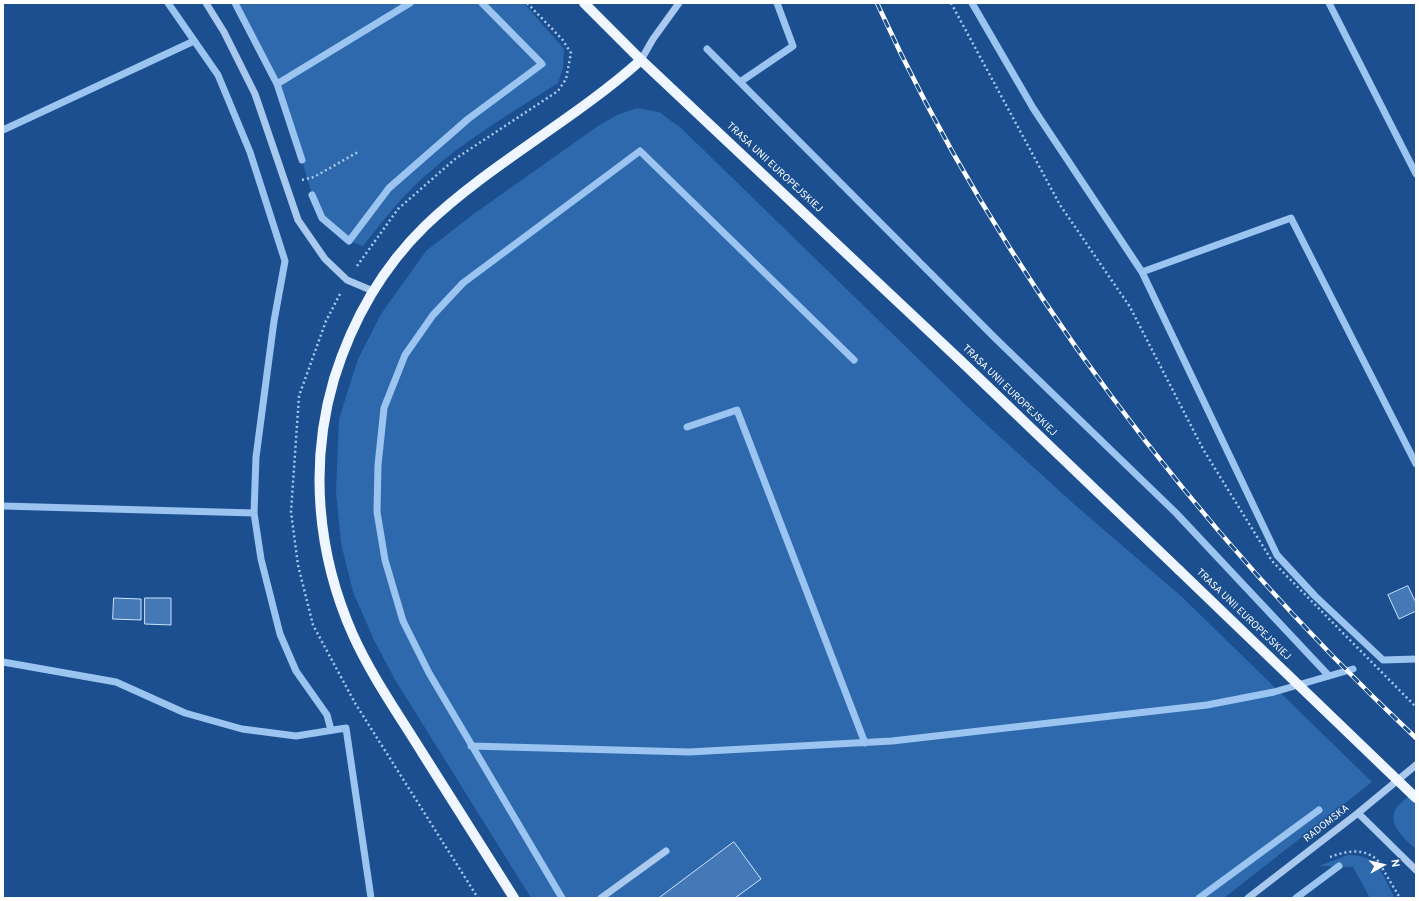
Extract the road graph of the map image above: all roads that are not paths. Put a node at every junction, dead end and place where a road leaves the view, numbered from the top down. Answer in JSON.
{"nodes":[{"id":1,"x":206,"y":3,"type":"edge"},
{"id":2,"x":584,"y":3,"type":"edge"},
{"id":3,"x":679,"y":3,"type":"edge"},
{"id":4,"x":641,"y":60,"type":"junction"},
{"id":5,"x":373,"y":291,"type":"junction"},
{"id":6,"x":1416,"y":765,"type":"edge"},
{"id":7,"x":1416,"y":798,"type":"edge"},
{"id":8,"x":1358,"y":813,"type":"junction"},
{"id":9,"x":666,"y":852,"type":"dead end"},
{"id":10,"x":1416,"y":870,"type":"edge"},
{"id":11,"x":514,"y":898,"type":"edge"},
{"id":12,"x":601,"y":898,"type":"edge"},
{"id":13,"x":1248,"y":898,"type":"edge"}],
"edges":[{"from":1,"to":5,"type":"street"},
{"from":2,"to":4,"type":"main road","name":"TRASA UNII EUROPEJSKIEJ"},
{"from":3,"to":4,"type":"street"},
{"from":4,"to":5,"type":"main road"},
{"from":4,"to":7,"type":"main road","name":"TRASA UNII EUROPEJSKIEJ","bridge":true},
{"from":5,"to":11,"type":"main road"},
{"from":6,"to":8,"type":"street","name":"RADOMSKA"},
{"from":8,"to":10,"type":"street"},
{"from":8,"to":13,"type":"street","name":"RADOMSKA"},
{"from":9,"to":12,"type":"street"}]}
